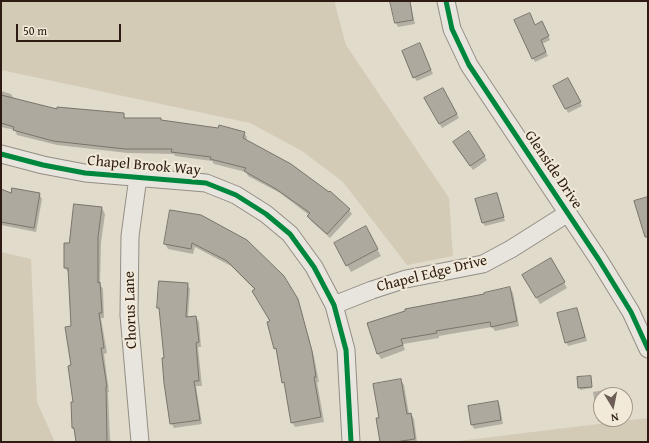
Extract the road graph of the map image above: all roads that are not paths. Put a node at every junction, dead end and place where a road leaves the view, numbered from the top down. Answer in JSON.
{"nodes":[{"id":1,"x":446,"y":1,"type":"edge"},
{"id":2,"x":1,"y":154,"type":"edge"},
{"id":3,"x":138,"y":177,"type":"junction"},
{"id":4,"x":568,"y":213,"type":"junction"},
{"id":5,"x":334,"y":305,"type":"junction"},
{"id":6,"x":648,"y":350,"type":"edge"},
{"id":7,"x":140,"y":442,"type":"edge"},
{"id":8,"x":351,"y":442,"type":"edge"}],
"edges":[{"from":1,"to":4,"type":"street","name":"Glenside Drive"},
{"from":2,"to":3,"type":"street","name":"Chapel Brook Way"},
{"from":3,"to":5,"type":"street","name":"Chapel Brook Way"},
{"from":3,"to":7,"type":"street","name":"Chorus Lane"},
{"from":4,"to":5,"type":"street","name":"Chapel Edge Drive"},
{"from":4,"to":6,"type":"street","name":"Glenside Drive"},
{"from":5,"to":8,"type":"street","name":"Chapel Brook Way"}]}
